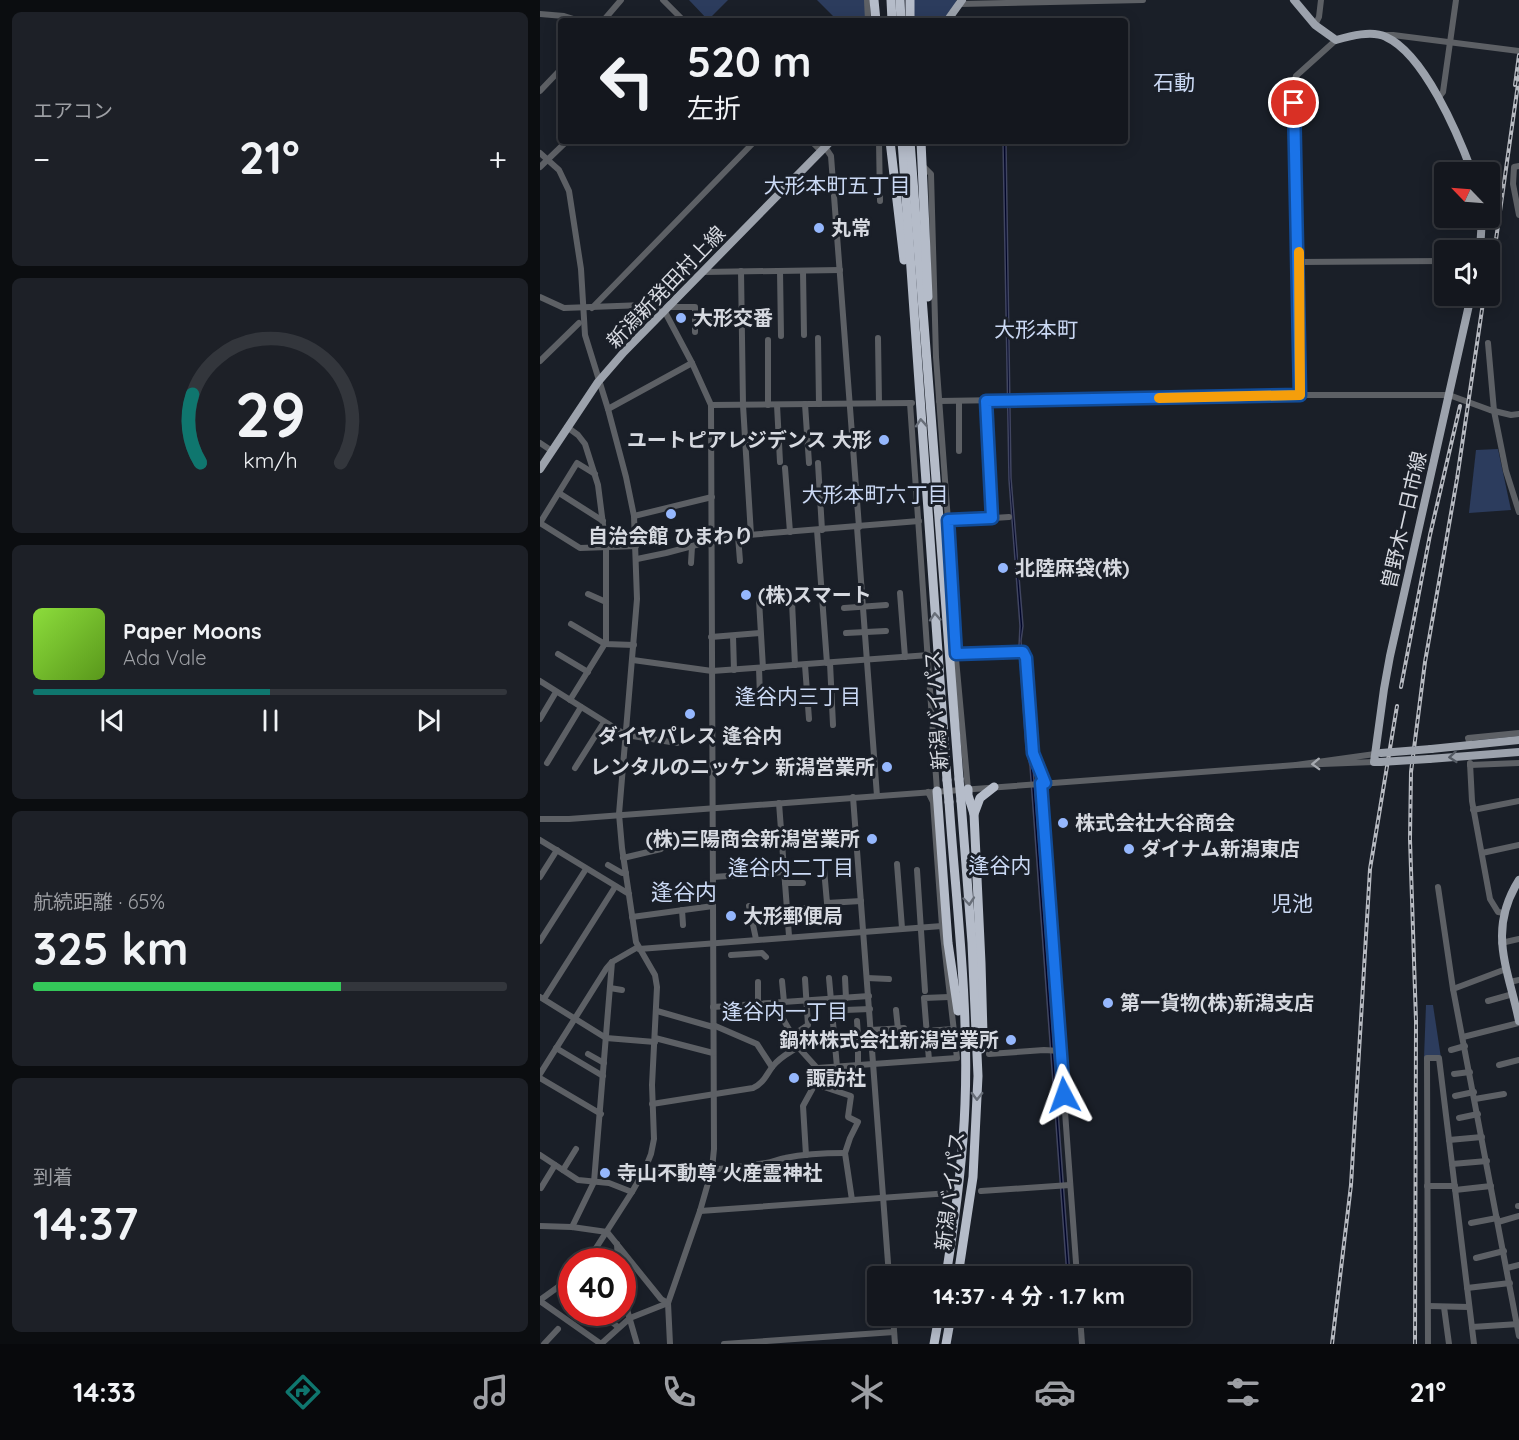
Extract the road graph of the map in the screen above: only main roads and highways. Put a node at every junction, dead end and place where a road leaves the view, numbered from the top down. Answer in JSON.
{"nodes":[{"id":1,"x":874,"y":0,"type":"edge"},
{"id":2,"x":891,"y":0,"type":"edge"},
{"id":3,"x":900,"y":0,"type":"edge"},
{"id":4,"x":910,"y":0,"type":"edge"},
{"id":5,"x":1294,"y":0,"type":"edge"},
{"id":6,"x":962,"y":1,"type":"edge"},
{"id":7,"x":876,"y":18,"type":"edge"},
{"id":8,"x":892,"y":18,"type":"edge"},
{"id":9,"x":901,"y":18,"type":"edge"},
{"id":10,"x":910,"y":18,"type":"edge"},
{"id":11,"x":949,"y":18,"type":"edge"},
{"id":12,"x":889,"y":144,"type":"edge"},
{"id":13,"x":902,"y":144,"type":"edge"},
{"id":14,"x":910,"y":144,"type":"edge"},
{"id":15,"x":921,"y":144,"type":"edge"},
{"id":16,"x":826,"y":146,"type":"edge"},
{"id":17,"x":1468,"y":162,"type":"edge"},
{"id":18,"x":1469,"y":306,"type":"edge"},
{"id":19,"x":915,"y":342,"type":"junction"},
{"id":20,"x":927,"y":348,"type":"junction"},
{"id":21,"x":540,"y":469,"type":"edge"},
{"id":22,"x":1519,"y":740,"type":"edge"},
{"id":23,"x":1519,"y":752,"type":"edge"},
{"id":24,"x":1377,"y":758,"type":"junction"},
{"id":25,"x":994,"y":787,"type":"road end"},
{"id":26,"x":968,"y":789,"type":"road end"},
{"id":27,"x":933,"y":791,"type":"road end"},
{"id":28,"x":974,"y":814,"type":"junction"},
{"id":29,"x":1519,"y":880,"type":"edge"},
{"id":30,"x":1515,"y":892,"type":"edge"},
{"id":31,"x":1519,"y":1022,"type":"edge"},
{"id":32,"x":965,"y":1058,"type":"junction"},
{"id":33,"x":978,"y":1076,"type":"junction"},
{"id":34,"x":948,"y":1266,"type":"edge"},
{"id":35,"x":960,"y":1266,"type":"edge"},
{"id":36,"x":937,"y":1326,"type":"edge"},
{"id":37,"x":949,"y":1326,"type":"edge"},
{"id":38,"x":934,"y":1344,"type":"edge"},
{"id":39,"x":946,"y":1344,"type":"edge"}],
"edges":[{"from":1,"to":7,"type":"highway"},
{"from":2,"to":8,"type":"highway"},
{"from":3,"to":9,"type":"highway"},
{"from":4,"to":10,"type":"highway"},
{"from":5,"to":17,"type":"main road"},
{"from":6,"to":11,"type":"main road"},
{"from":12,"to":19,"type":"highway"},
{"from":13,"to":19,"type":"highway","name":"新潟バイパス"},
{"from":14,"to":20,"type":"highway","name":"新潟バイパス"},
{"from":15,"to":20,"type":"highway"},
{"from":16,"to":21,"type":"main road","name":"新潟新発田村上線"},
{"from":18,"to":24,"type":"main road","name":"曽野木一日市線"},
{"from":32,"to":19,"type":"highway","name":"新潟バイパス","one_way":true,"bridge":true},
{"from":20,"to":33,"type":"highway","name":"新潟バイパス","one_way":true,"bridge":true},
{"from":22,"to":24,"type":"main road","bridge":true},
{"from":23,"to":24,"type":"main road","one_way":true,"bridge":true},
{"from":25,"to":28,"type":"highway"},
{"from":26,"to":28,"type":"highway"},
{"from":27,"to":32,"type":"highway"},
{"from":28,"to":33,"type":"highway"},
{"from":29,"to":30,"type":"main road"},
{"from":30,"to":31,"type":"main road"},
{"from":32,"to":34,"type":"highway","name":"新潟バイパス"},
{"from":33,"to":35,"type":"highway","name":"新潟バイパス","one_way":true},
{"from":36,"to":38,"type":"highway"},
{"from":37,"to":39,"type":"highway"}]}
